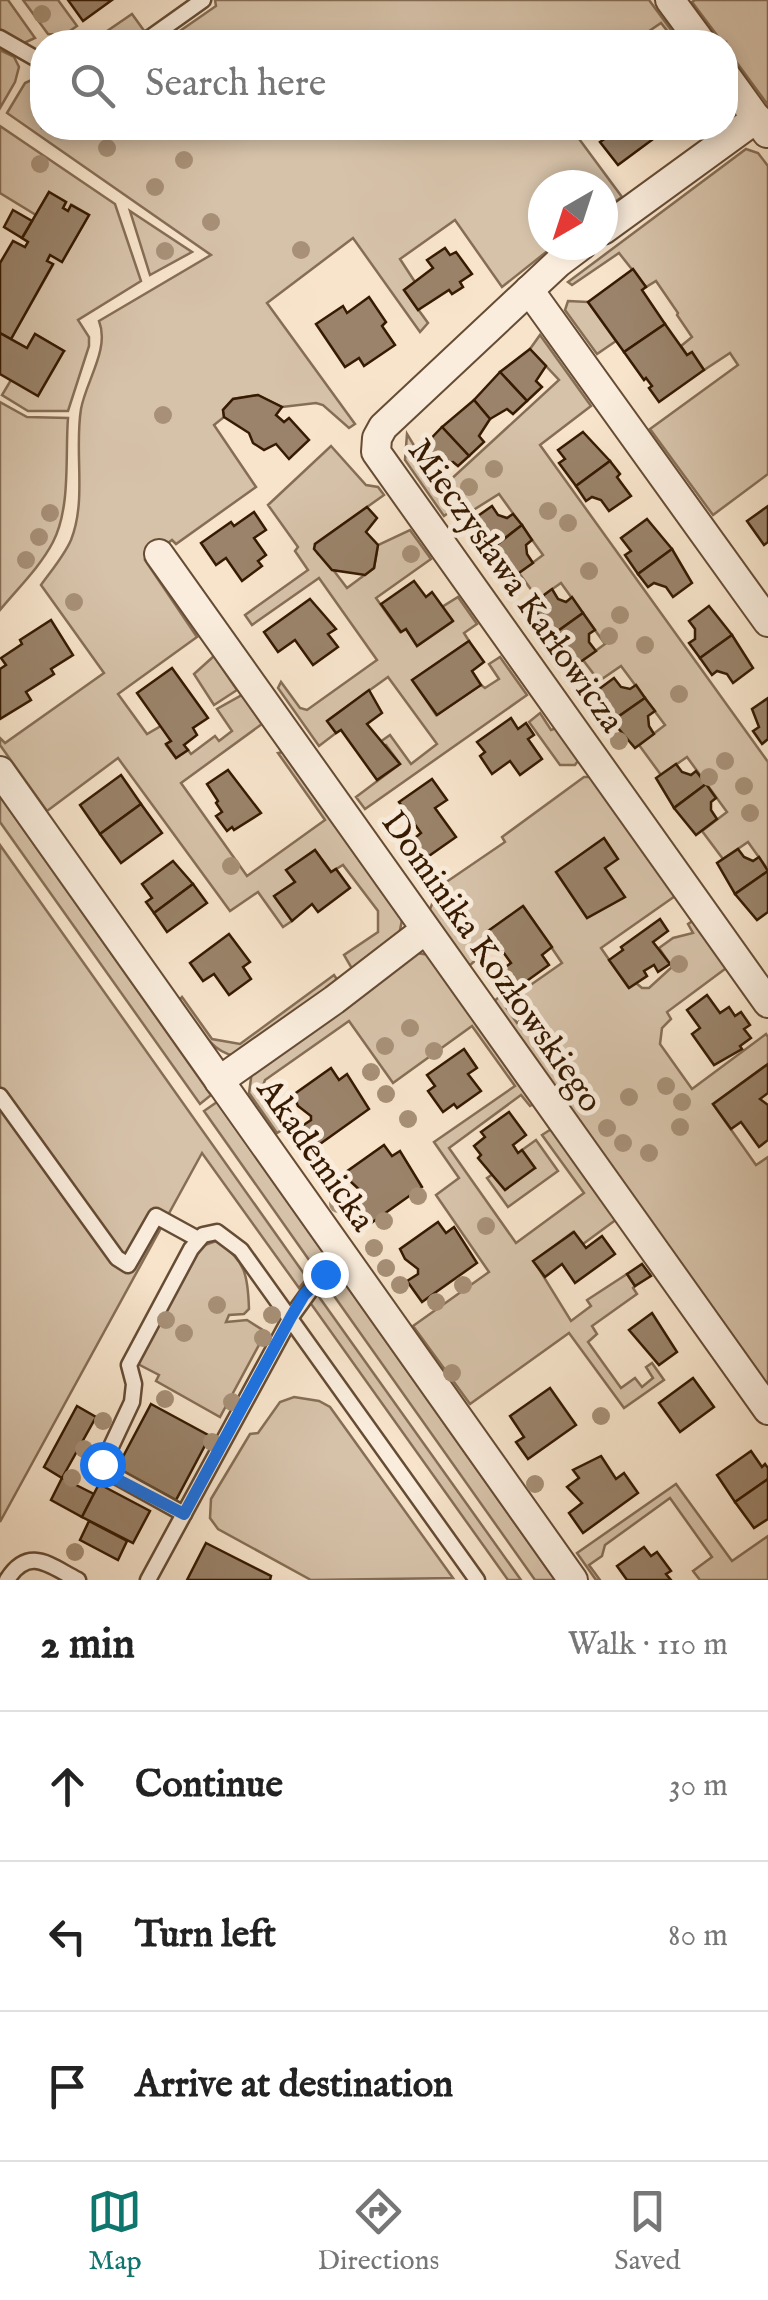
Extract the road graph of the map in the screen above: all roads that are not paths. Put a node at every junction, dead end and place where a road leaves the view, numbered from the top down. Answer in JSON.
{"nodes":[{"id":1,"x":202,"y":0,"type":"edge"},
{"id":2,"x":670,"y":0,"type":"edge"},
{"id":3,"x":161,"y":30,"type":"edge"},
{"id":4,"x":692,"y":30,"type":"edge"},
{"id":5,"x":0,"y":38,"type":"edge"},
{"id":6,"x":30,"y":55,"type":"edge"},
{"id":7,"x":738,"y":93,"type":"edge"},
{"id":8,"x":762,"y":126,"type":"edge"},
{"id":9,"x":618,"y":220,"type":"edge"},
{"id":10,"x":565,"y":260,"type":"edge"},
{"id":11,"x":530,"y":290,"type":"junction"},
{"id":12,"x":159,"y":554,"type":"dead end"},
{"id":13,"x":768,"y":622,"type":"edge"},
{"id":14,"x":0,"y":771,"type":"edge"},
{"id":15,"x":424,"y":930,"type":"junction"},
{"id":16,"x":768,"y":1003,"type":"edge"},
{"id":17,"x":219,"y":1081,"type":"junction"},
{"id":18,"x":0,"y":1096,"type":"edge"},
{"id":19,"x":198,"y":1239,"type":"junction"},
{"id":20,"x":344,"y":1258,"type":"junction"},
{"id":21,"x":291,"y":1317,"type":"junction"},
{"id":22,"x":768,"y":1410,"type":"edge"},
{"id":23,"x":184,"y":1514,"type":"junction"},
{"id":24,"x":7,"y":1580,"type":"edge"},
{"id":25,"x":78,"y":1580,"type":"edge"},
{"id":26,"x":148,"y":1580,"type":"edge"},
{"id":27,"x":477,"y":1580,"type":"edge"},
{"id":28,"x":574,"y":1580,"type":"edge"}],
"edges":[{"from":1,"to":3,"type":"lane"},
{"from":2,"to":4,"type":"street"},
{"from":5,"to":6,"type":"lane"},
{"from":7,"to":8,"type":"street"},
{"from":8,"to":9,"type":"street"},
{"from":10,"to":11,"type":"street","name":"Mieczysława Karłowicza"},
{"from":11,"to":13,"type":"street"},
{"from":11,"to":16,"type":"street","name":"Mieczysława Karłowicza"},
{"from":12,"to":15,"type":"street","name":"Dominika Kozłowskiego"},
{"from":14,"to":17,"type":"street","name":"Akademicka"},
{"from":15,"to":17,"type":"street"},
{"from":15,"to":22,"type":"street","name":"Dominika Kozłowskiego"},
{"from":17,"to":20,"type":"street","name":"Akademicka"},
{"from":18,"to":19,"type":"lane"},
{"from":19,"to":21,"type":"lane"},
{"from":19,"to":23,"type":"lane"},
{"from":20,"to":21,"type":"lane"},
{"from":20,"to":28,"type":"street","name":"Akademicka"},
{"from":21,"to":23,"type":"lane"},
{"from":21,"to":27,"type":"lane"},
{"from":23,"to":26,"type":"lane"},
{"from":24,"to":25,"type":"lane"}]}
